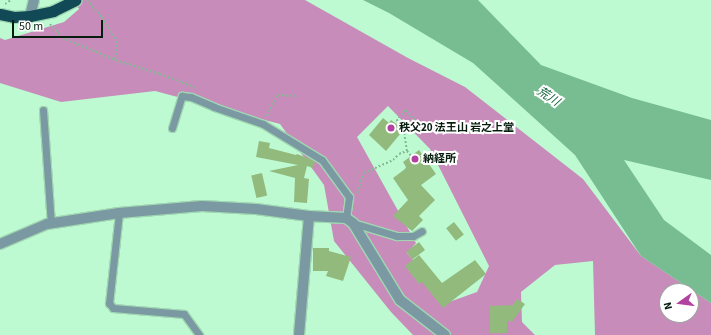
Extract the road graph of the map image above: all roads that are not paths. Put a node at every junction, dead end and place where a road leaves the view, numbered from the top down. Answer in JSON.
{"nodes":[{"id":1,"x":34,"y":0,"type":"edge"},
{"id":2,"x":73,"y":2,"type":"edge"},
{"id":3,"x":0,"y":14,"type":"edge"},
{"id":4,"x":36,"y":15,"type":"junction"},
{"id":5,"x":43,"y":110,"type":"dead end"},
{"id":6,"x":172,"y":128,"type":"dead end"},
{"id":7,"x":119,"y":213,"type":"junction"},
{"id":8,"x":309,"y":216,"type":"junction"},
{"id":9,"x":350,"y":220,"type":"junction"},
{"id":10,"x":52,"y":223,"type":"junction"},
{"id":11,"x":422,"y":231,"type":"dead end"},
{"id":12,"x":0,"y":244,"type":"edge"},
{"id":13,"x":199,"y":335,"type":"edge"},
{"id":14,"x":299,"y":335,"type":"edge"},
{"id":15,"x":445,"y":335,"type":"edge"}],
"edges":[{"from":1,"to":4,"type":"street"},
{"from":2,"to":4,"type":"highway"},
{"from":3,"to":4,"type":"highway"},
{"from":5,"to":10,"type":"lane"},
{"from":6,"to":9,"type":"lane"},
{"from":7,"to":8,"type":"street"},
{"from":7,"to":10,"type":"street"},
{"from":7,"to":13,"type":"lane"},
{"from":8,"to":9,"type":"street"},
{"from":8,"to":14,"type":"street"},
{"from":9,"to":11,"type":"lane"},
{"from":9,"to":15,"type":"street"},
{"from":10,"to":12,"type":"street"}]}
